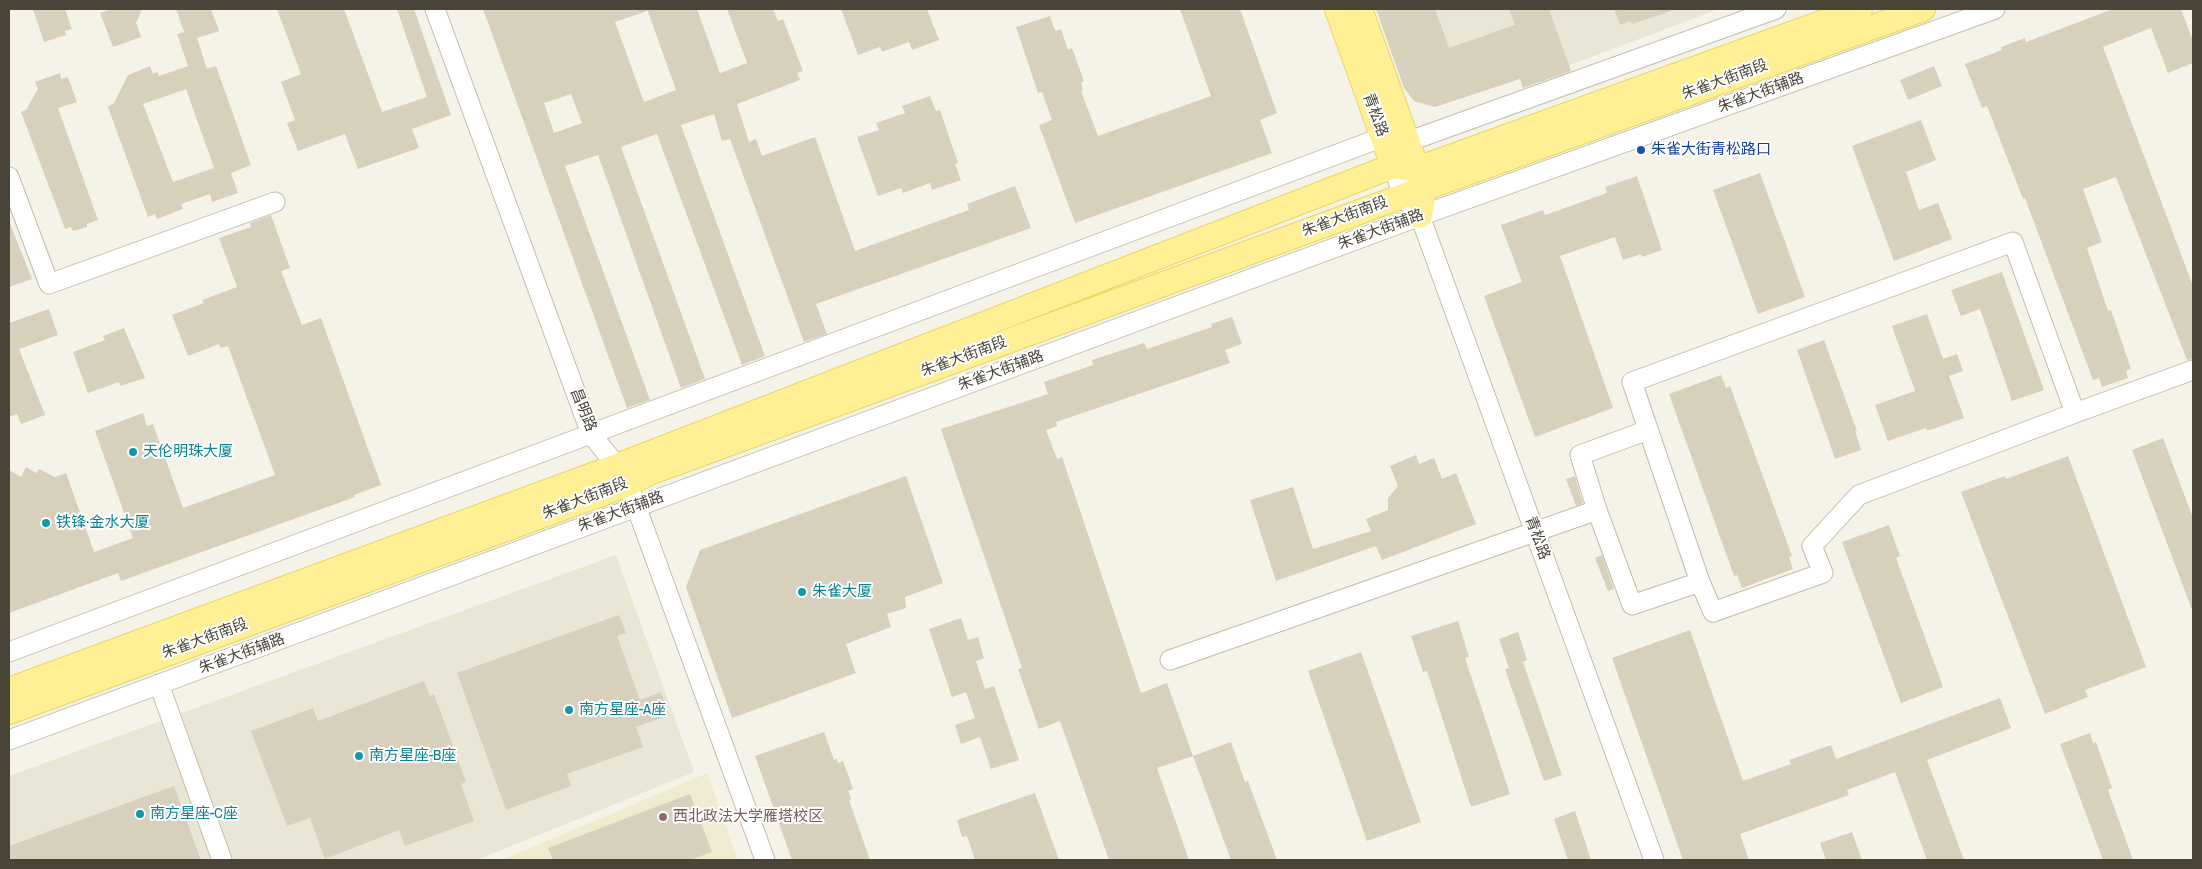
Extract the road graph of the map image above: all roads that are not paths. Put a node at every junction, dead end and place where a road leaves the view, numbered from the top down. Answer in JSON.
{"nodes":[{"id":1,"x":435,"y":9,"type":"edge"},
{"id":2,"x":1337,"y":9,"type":"edge"},
{"id":3,"x":1360,"y":9,"type":"edge"},
{"id":4,"x":1776,"y":9,"type":"edge"},
{"id":5,"x":1860,"y":9,"type":"edge"},
{"id":6,"x":1923,"y":9,"type":"edge"},
{"id":7,"x":1995,"y":9,"type":"edge"},
{"id":8,"x":1383,"y":137,"type":"junction"},
{"id":9,"x":1407,"y":142,"type":"junction"},
{"id":10,"x":1393,"y":166,"type":"junction"},
{"id":11,"x":9,"y":177,"type":"edge"},
{"id":12,"x":1415,"y":185,"type":"junction"},
{"id":13,"x":275,"y":202,"type":"dead end"},
{"id":14,"x":1420,"y":216,"type":"junction"},
{"id":15,"x":2193,"y":370,"type":"edge"},
{"id":16,"x":2075,"y":414,"type":"junction"},
{"id":17,"x":1648,"y":430,"type":"junction"},
{"id":18,"x":591,"y":434,"type":"junction"},
{"id":19,"x":622,"y":475,"type":"junction"},
{"id":20,"x":636,"y":506,"type":"junction"},
{"id":21,"x":1597,"y":510,"type":"junction"},
{"id":22,"x":1535,"y":532,"type":"junction"},
{"id":23,"x":1700,"y":582,"type":"junction"},
{"id":24,"x":9,"y":652,"type":"edge"},
{"id":25,"x":1170,"y":660,"type":"dead end"},
{"id":26,"x":159,"y":684,"type":"junction"},
{"id":27,"x":9,"y":690,"type":"edge"},
{"id":28,"x":9,"y":712,"type":"edge"},
{"id":29,"x":9,"y":740,"type":"edge"},
{"id":30,"x":222,"y":860,"type":"edge"},
{"id":31,"x":765,"y":860,"type":"edge"},
{"id":32,"x":1654,"y":860,"type":"edge"}],
"edges":[{"from":1,"to":18,"type":"street","name":"昌明路"},
{"from":2,"to":8,"type":"main road","name":"青松路"},
{"from":3,"to":9,"type":"main road","name":"青松路"},
{"from":4,"to":9,"type":"street"},
{"from":5,"to":12,"type":"main road","name":"朱雀大街南段"},
{"from":6,"to":12,"type":"main road","name":"朱雀大街南段"},
{"from":7,"to":14,"type":"street","name":"朱雀大街辅路"},
{"from":8,"to":9,"type":"street"},
{"from":8,"to":10,"type":"main road","name":"青松路"},
{"from":8,"to":18,"type":"street"},
{"from":9,"to":12,"type":"main road","name":"青松路"},
{"from":10,"to":12,"type":"main road","name":"朱雀大街南段"},
{"from":10,"to":19,"type":"main road","name":"朱雀大街南段"},
{"from":11,"to":13,"type":"street"},
{"from":12,"to":14,"type":"main road","name":"青松路"},
{"from":12,"to":19,"type":"main road","name":"朱雀大街南段"},
{"from":14,"to":20,"type":"street","name":"朱雀大街辅路"},
{"from":14,"to":22,"type":"street","name":"青松路"},
{"from":15,"to":16,"type":"street"},
{"from":16,"to":17,"type":"street"},
{"from":16,"to":23,"type":"street"},
{"from":17,"to":21,"type":"street"},
{"from":17,"to":23,"type":"street"},
{"from":18,"to":19,"type":"street","name":"昌明路"},
{"from":18,"to":24,"type":"street"},
{"from":19,"to":20,"type":"street","name":"昌明路"},
{"from":19,"to":27,"type":"main road","name":"朱雀大街南段"},
{"from":19,"to":28,"type":"main road","name":"朱雀大街南段"},
{"from":20,"to":26,"type":"street","name":"朱雀大街辅路"},
{"from":20,"to":31,"type":"street","name":"昌明路"},
{"from":21,"to":22,"type":"street"},
{"from":21,"to":23,"type":"street"},
{"from":22,"to":25,"type":"street"},
{"from":22,"to":32,"type":"street","name":"青松路"},
{"from":26,"to":29,"type":"street","name":"朱雀大街辅路"},
{"from":26,"to":30,"type":"street"}]}
